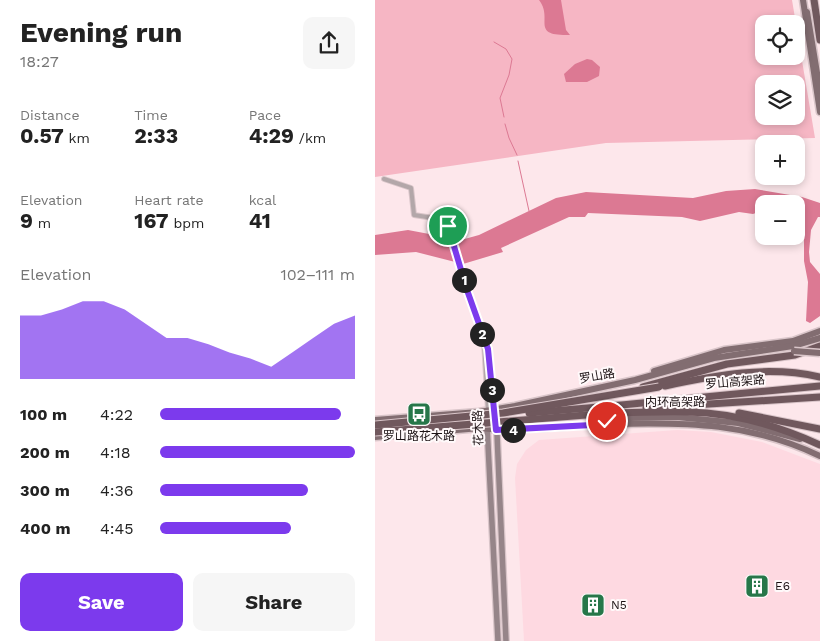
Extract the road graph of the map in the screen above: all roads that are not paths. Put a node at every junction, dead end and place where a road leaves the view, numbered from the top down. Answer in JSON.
{"nodes":[{"id":1,"x":804,"y":0,"type":"edge"},
{"id":2,"x":814,"y":0,"type":"edge"},
{"id":3,"x":820,"y":40,"type":"edge"},
{"id":4,"x":820,"y":92,"type":"edge"},
{"id":5,"x":820,"y":112,"type":"edge"},
{"id":6,"x":384,"y":179,"type":"dead end"},
{"id":7,"x":820,"y":331,"type":"edge"},
{"id":8,"x":820,"y":338,"type":"edge"},
{"id":9,"x":820,"y":346,"type":"edge"},
{"id":10,"x":751,"y":352,"type":"junction"},
{"id":11,"x":820,"y":353,"type":"edge"},
{"id":12,"x":820,"y":377,"type":"edge"},
{"id":13,"x":820,"y":386,"type":"edge"},
{"id":14,"x":587,"y":390,"type":"junction"},
{"id":15,"x":610,"y":395,"type":"junction"},
{"id":16,"x":820,"y":397,"type":"edge"},
{"id":17,"x":515,"y":406,"type":"junction"},
{"id":18,"x":679,"y":406,"type":"junction"},
{"id":19,"x":611,"y":409,"type":"junction"},
{"id":20,"x":491,"y":410,"type":"junction"},
{"id":21,"x":503,"y":413,"type":"junction"},
{"id":22,"x":375,"y":420,"type":"edge"},
{"id":23,"x":375,"y":425,"type":"edge"},
{"id":24,"x":592,"y":425,"type":"junction"},
{"id":25,"x":496,"y":427,"type":"junction"},
{"id":26,"x":820,"y":429,"type":"edge"},
{"id":27,"x":487,"y":430,"type":"junction"},
{"id":28,"x":375,"y":432,"type":"edge"},
{"id":29,"x":375,"y":437,"type":"edge"},
{"id":30,"x":820,"y":445,"type":"edge"},
{"id":31,"x":820,"y":456,"type":"edge"},
{"id":32,"x":498,"y":641,"type":"edge"},
{"id":33,"x":506,"y":641,"type":"edge"}],
"edges":[{"from":1,"to":4,"type":"main road"},
{"from":1,"to":5,"type":"main road"},
{"from":2,"to":3,"type":"highway"},
{"from":6,"to":20,"type":"street","name":"花木路"},
{"from":7,"to":14,"type":"main road"},
{"from":8,"to":10,"type":"main road","name":"罗山路"},
{"from":9,"to":15,"type":"highway","bridge":true},
{"from":10,"to":11,"type":"main road","bridge":true},
{"from":10,"to":14,"type":"main road","name":"罗山路"},
{"from":12,"to":15,"type":"highway","name":"内环高架路","bridge":true},
{"from":13,"to":19,"type":"highway","name":"罗山高架路"},
{"from":14,"to":17,"type":"main road","name":"罗山路"},
{"from":15,"to":21,"type":"highway","name":"内环高架路","bridge":true},
{"from":16,"to":18,"type":"highway","name":"罗山高架路"},
{"from":17,"to":20,"type":"main road","name":"罗山路"},
{"from":17,"to":25,"type":"main road"},
{"from":18,"to":19,"type":"highway","name":"罗山高架路"},
{"from":18,"to":26,"type":"highway"},
{"from":19,"to":21,"type":"highway","name":"罗山高架路","bridge":true},
{"from":19,"to":28,"type":"highway","name":"内环高架路","bridge":true},
{"from":19,"to":30,"type":"highway","name":"内环高架路"},
{"from":20,"to":22,"type":"main road","name":"罗山路"},
{"from":20,"to":25,"type":"main road","name":"花木路"},
{"from":20,"to":27,"type":"main road","name":"花木路"},
{"from":21,"to":23,"type":"highway","name":"内环高架路","bridge":true},
{"from":24,"to":25,"type":"main road"},
{"from":24,"to":30,"type":"main road"},
{"from":24,"to":31,"type":"main road"},
{"from":25,"to":27,"type":"main road"},
{"from":25,"to":33,"type":"main road","name":"花木路"},
{"from":27,"to":29,"type":"main road"},
{"from":27,"to":32,"type":"main road","name":"花木路"}]}
